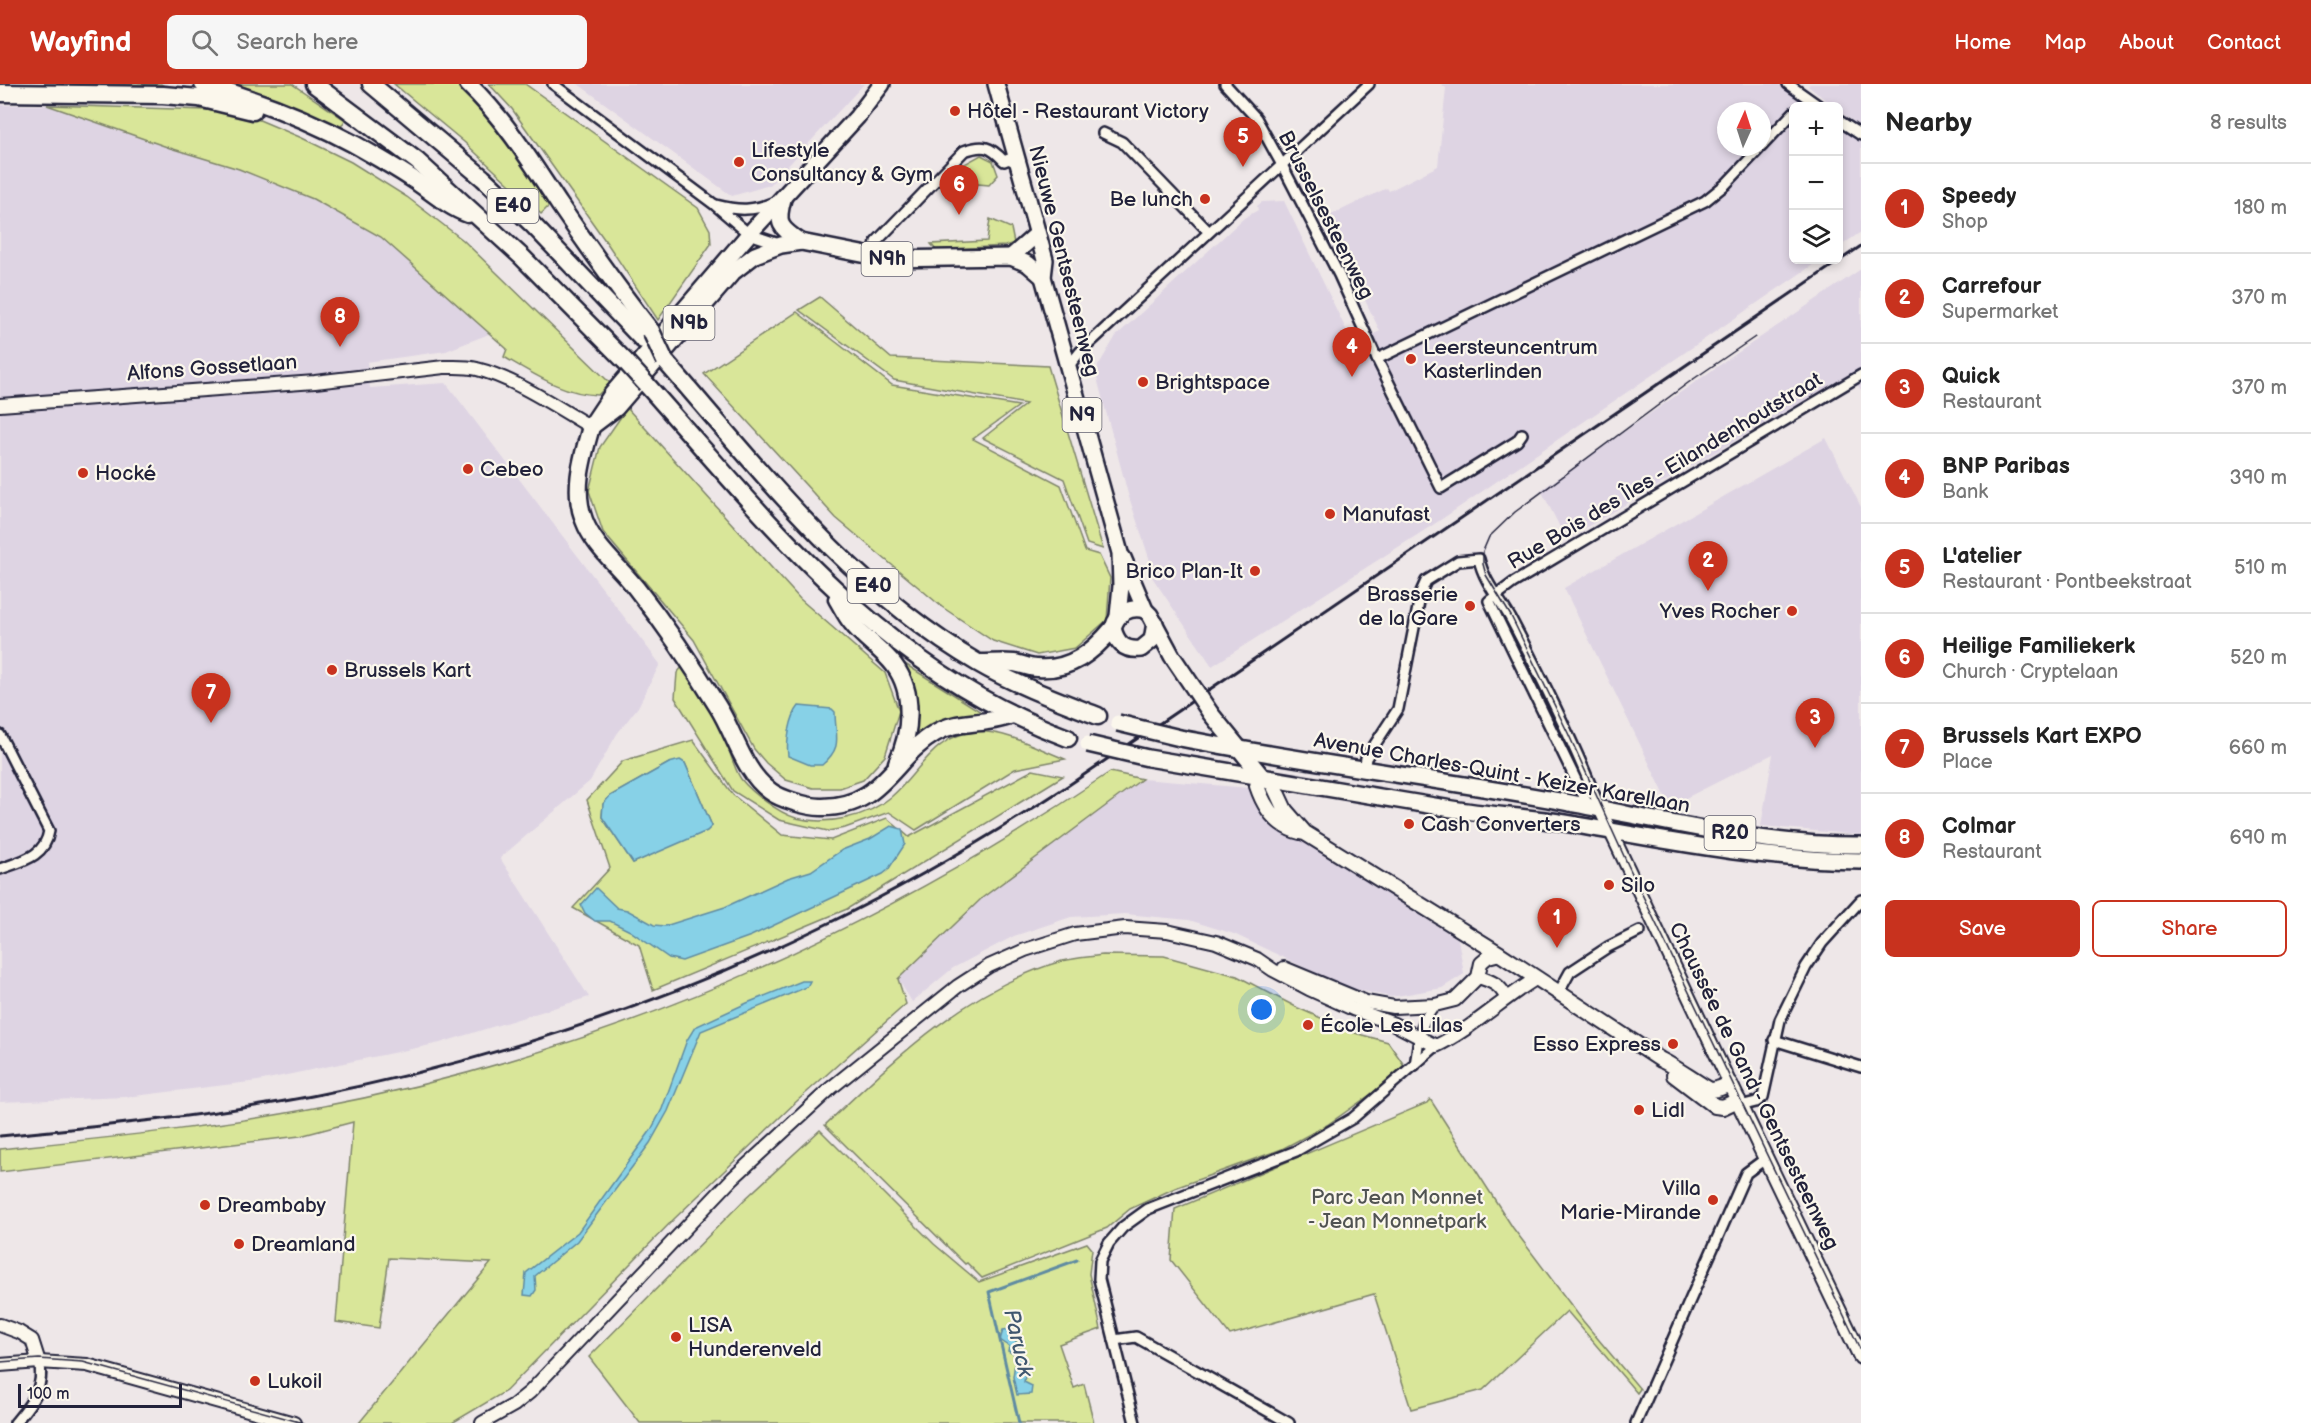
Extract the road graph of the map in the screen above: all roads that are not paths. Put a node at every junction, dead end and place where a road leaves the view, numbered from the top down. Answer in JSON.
{"nodes":[{"id":1,"x":203,"y":84,"type":"edge"},
{"id":2,"x":314,"y":84,"type":"edge"},
{"id":3,"x":371,"y":84,"type":"edge"},
{"id":4,"x":468,"y":84,"type":"edge"},
{"id":5,"x":553,"y":84,"type":"edge"},
{"id":6,"x":882,"y":84,"type":"edge"},
{"id":7,"x":996,"y":84,"type":"edge"},
{"id":8,"x":1225,"y":84,"type":"edge"},
{"id":9,"x":1368,"y":84,"type":"edge"},
{"id":10,"x":1788,"y":84,"type":"edge"},
{"id":11,"x":0,"y":93,"type":"edge"},
{"id":12,"x":1806,"y":98,"type":"junction"},
{"id":13,"x":1802,"y":102,"type":"edge"},
{"id":14,"x":1812,"y":102,"type":"edge"},
{"id":15,"x":289,"y":114,"type":"junction"},
{"id":16,"x":1789,"y":117,"type":"edge"},
{"id":17,"x":1843,"y":123,"type":"edge"},
{"id":18,"x":1103,"y":133,"type":"dead end"},
{"id":19,"x":1861,"y":135,"type":"edge"},
{"id":20,"x":1771,"y":136,"type":"edge"},
{"id":21,"x":1752,"y":156,"type":"edge"},
{"id":22,"x":1018,"y":164,"type":"junction"},
{"id":23,"x":1282,"y":165,"type":"junction"},
{"id":24,"x":783,"y":199,"type":"junction"},
{"id":25,"x":715,"y":205,"type":"junction"},
{"id":26,"x":480,"y":218,"type":"junction"},
{"id":27,"x":1208,"y":231,"type":"junction"},
{"id":28,"x":749,"y":234,"type":"junction"},
{"id":29,"x":1037,"y":234,"type":"junction"},
{"id":30,"x":801,"y":242,"type":"junction"},
{"id":31,"x":781,"y":245,"type":"junction"},
{"id":32,"x":873,"y":257,"type":"junction"},
{"id":33,"x":1011,"y":257,"type":"junction"},
{"id":34,"x":1043,"y":277,"type":"junction"},
{"id":35,"x":647,"y":335,"type":"junction"},
{"id":36,"x":1377,"y":359,"type":"junction"},
{"id":37,"x":1068,"y":367,"type":"junction"},
{"id":38,"x":1861,"y":375,"type":"edge"},
{"id":39,"x":0,"y":405,"type":"edge"},
{"id":40,"x":591,"y":427,"type":"junction"},
{"id":41,"x":1522,"y":434,"type":"dead end"},
{"id":42,"x":1120,"y":553,"type":"junction"},
{"id":43,"x":827,"y":583,"type":"junction"},
{"id":44,"x":1492,"y":598,"type":"junction"},
{"id":45,"x":1145,"y":610,"type":"junction"},
{"id":46,"x":1116,"y":622,"type":"junction"},
{"id":47,"x":1155,"y":623,"type":"junction"},
{"id":48,"x":978,"y":663,"type":"junction"},
{"id":49,"x":1014,"y":715,"type":"junction"},
{"id":50,"x":1098,"y":716,"type":"joint"},
{"id":51,"x":0,"y":735,"type":"edge"},
{"id":52,"x":1068,"y":738,"type":"joint"},
{"id":53,"x":1242,"y":751,"type":"junction"},
{"id":54,"x":1364,"y":770,"type":"junction"},
{"id":55,"x":893,"y":772,"type":"junction"},
{"id":56,"x":1264,"y":779,"type":"junction"},
{"id":57,"x":1594,"y":808,"type":"junction"},
{"id":58,"x":1610,"y":833,"type":"junction"},
{"id":59,"x":1861,"y":845,"type":"edge"},
{"id":60,"x":1861,"y":861,"type":"edge"},
{"id":61,"x":0,"y":868,"type":"edge"},
{"id":62,"x":1861,"y":900,"type":"edge"},
{"id":63,"x":1640,"y":931,"type":"dead end"},
{"id":64,"x":1500,"y":954,"type":"junction"},
{"id":65,"x":1257,"y":959,"type":"junction"},
{"id":66,"x":1478,"y":977,"type":"junction"},
{"id":67,"x":1537,"y":978,"type":"junction"},
{"id":68,"x":1559,"y":992,"type":"junction"},
{"id":69,"x":1506,"y":998,"type":"junction"},
{"id":70,"x":1435,"y":1005,"type":"junction"},
{"id":71,"x":1419,"y":1038,"type":"junction"},
{"id":72,"x":1774,"y":1040,"type":"junction"},
{"id":73,"x":1436,"y":1047,"type":"junction"},
{"id":74,"x":1661,"y":1060,"type":"junction"},
{"id":75,"x":1415,"y":1065,"type":"junction"},
{"id":76,"x":1861,"y":1067,"type":"edge"},
{"id":77,"x":1730,"y":1084,"type":"junction"},
{"id":78,"x":1739,"y":1103,"type":"junction"},
{"id":79,"x":1765,"y":1159,"type":"junction"},
{"id":80,"x":0,"y":1325,"type":"edge"},
{"id":81,"x":1114,"y":1340,"type":"junction"},
{"id":82,"x":1861,"y":1357,"type":"edge"},
{"id":83,"x":39,"y":1362,"type":"junction"},
{"id":84,"x":0,"y":1365,"type":"edge"},
{"id":85,"x":504,"y":1418,"type":"edge"},
{"id":86,"x":16,"y":1423,"type":"edge"},
{"id":87,"x":293,"y":1423,"type":"edge"},
{"id":88,"x":482,"y":1423,"type":"edge"},
{"id":89,"x":1135,"y":1423,"type":"edge"},
{"id":90,"x":1289,"y":1423,"type":"edge"},
{"id":91,"x":1636,"y":1423,"type":"edge"}],
"edges":[{"from":1,"to":15,"type":"highway"},
{"from":2,"to":26,"type":"highway","number":"E40"},
{"from":3,"to":35,"type":"highway","number":"E40"},
{"from":4,"to":35,"type":"highway"},
{"from":5,"to":25,"type":"street"},
{"from":6,"to":24,"type":"main road","number":"N9b"},
{"from":7,"to":22,"type":"main road","name":"Nieuwe Gentsesteenweg","number":"N9"},
{"from":8,"to":23,"type":"street","name":"Brusselsesteenweg"},
{"from":9,"to":23,"type":"street"},
{"from":10,"to":12,"type":"street"},
{"from":11,"to":15,"type":"highway"},
{"from":12,"to":13,"type":"street"},
{"from":12,"to":14,"type":"street"},
{"from":15,"to":26,"type":"highway"},
{"from":16,"to":20,"type":"street"},
{"from":17,"to":19,"type":"street"},
{"from":18,"to":27,"type":"street"},
{"from":21,"to":36,"type":"street"},
{"from":22,"to":29,"type":"main road","name":"Nieuwe Gentsesteenweg","number":"N9"},
{"from":22,"to":32,"type":"street"},
{"from":23,"to":27,"type":"street"},
{"from":23,"to":36,"type":"street","name":"Brusselsesteenweg"},
{"from":24,"to":25,"type":"street"},
{"from":24,"to":28,"type":"main road","number":"N9b"},
{"from":24,"to":30,"type":"main road"},
{"from":25,"to":28,"type":"street"},
{"from":26,"to":43,"type":"highway","number":"E40","bridge":true},
{"from":27,"to":37,"type":"street"},
{"from":28,"to":31,"type":"street"},
{"from":28,"to":40,"type":"main road","number":"N9b"},
{"from":29,"to":33,"type":"main road"},
{"from":29,"to":34,"type":"main road","name":"Nieuwe Gentsesteenweg","number":"N9"},
{"from":30,"to":31,"type":"main road","number":"N9b"},
{"from":30,"to":32,"type":"main road","number":"N9h"},
{"from":31,"to":40,"type":"main road","number":"N9b"},
{"from":32,"to":33,"type":"main road","number":"N9h"},
{"from":33,"to":34,"type":"main road"},
{"from":34,"to":37,"type":"main road","name":"Nieuwe Gentsesteenweg","number":"N9"},
{"from":35,"to":48,"type":"highway","number":"E40"},
{"from":36,"to":41,"type":"street"},
{"from":37,"to":42,"type":"main road","name":"Nieuwe Gentsesteenweg","number":"N9"},
{"from":38,"to":44,"type":"street","name":"Rue Bois des Îles - Eilandenhoutstraat"},
{"from":39,"to":40,"type":"street","name":"Alfons Gossetlaan"},
{"from":40,"to":55,"type":"highway"},
{"from":42,"to":45,"type":"main road","name":"Nieuwe Gentsesteenweg","number":"N9"},
{"from":42,"to":46,"type":"main road","name":"Nieuwe Gentsesteenweg","number":"N9"},
{"from":43,"to":49,"type":"highway","number":"E40"},
{"from":43,"to":55,"type":"highway"},
{"from":44,"to":54,"type":"street","name":"Chaussée de Gand - Gentsesteenweg"},
{"from":44,"to":57,"type":"street","name":"Chaussée de Gand - Gentsesteenweg"},
{"from":45,"to":46,"type":"main road"},
{"from":45,"to":47,"type":"main road"},
{"from":46,"to":47,"type":"main road"},
{"from":46,"to":48,"type":"highway"},
{"from":47,"to":53,"type":"main road","bridge":true},
{"from":48,"to":50,"type":"highway","number":"E40"},
{"from":49,"to":52,"type":"highway","number":"E40"},
{"from":49,"to":55,"type":"highway"},
{"from":50,"to":53,"type":"main road","number":"E40","bridge":true},
{"from":51,"to":61,"type":"street"},
{"from":52,"to":56,"type":"main road","number":"E40","bridge":true},
{"from":53,"to":54,"type":"main road","name":"Avenue Charles-Quint - Keizer Karellaan","number":"R20"},
{"from":53,"to":56,"type":"main road"},
{"from":54,"to":57,"type":"main road","name":"Avenue Charles-Quint - Keizer Karellaan","number":"R20"},
{"from":56,"to":58,"type":"main road","name":"Avenue Charles-Quint - Keizer Karellaan","number":"R20"},
{"from":56,"to":64,"type":"main road"},
{"from":57,"to":58,"type":"street","name":"Chaussée de Gand - Gentsesteenweg"},
{"from":57,"to":59,"type":"main road","name":"Avenue Charles-Quint - Keizer Karellaan","number":"R20"},
{"from":58,"to":60,"type":"main road","name":"Avenue Charles-Quint - Keizer Karellaan","number":"R20"},
{"from":58,"to":77,"type":"street","name":"Chaussée de Gand - Gentsesteenweg"},
{"from":62,"to":72,"type":"street"},
{"from":63,"to":68,"type":"street"},
{"from":64,"to":66,"type":"street"},
{"from":64,"to":67,"type":"main road"},
{"from":65,"to":70,"type":"street"},
{"from":65,"to":71,"type":"street"},
{"from":65,"to":85,"type":"street"},
{"from":66,"to":69,"type":"street"},
{"from":66,"to":70,"type":"street"},
{"from":67,"to":68,"type":"main road"},
{"from":67,"to":69,"type":"street"},
{"from":68,"to":74,"type":"main road"},
{"from":69,"to":73,"type":"street"},
{"from":70,"to":71,"type":"street"},
{"from":71,"to":73,"type":"street"},
{"from":71,"to":75,"type":"street"},
{"from":72,"to":76,"type":"street"},
{"from":72,"to":78,"type":"street"},
{"from":73,"to":75,"type":"street"},
{"from":74,"to":77,"type":"main road"},
{"from":74,"to":78,"type":"main road"},
{"from":75,"to":81,"type":"street"},
{"from":77,"to":78,"type":"main road","name":"Chaussée de Gand - Gentsesteenweg"},
{"from":78,"to":79,"type":"main road","name":"Chaussée de Gand - Gentsesteenweg"},
{"from":79,"to":82,"type":"main road","name":"Chaussée de Gand - Gentsesteenweg"},
{"from":79,"to":91,"type":"street"},
{"from":80,"to":83,"type":"street"},
{"from":81,"to":89,"type":"street"},
{"from":81,"to":90,"type":"street"},
{"from":83,"to":84,"type":"street"},
{"from":83,"to":86,"type":"street"},
{"from":83,"to":87,"type":"street"},
{"from":85,"to":88,"type":"street"}]}
